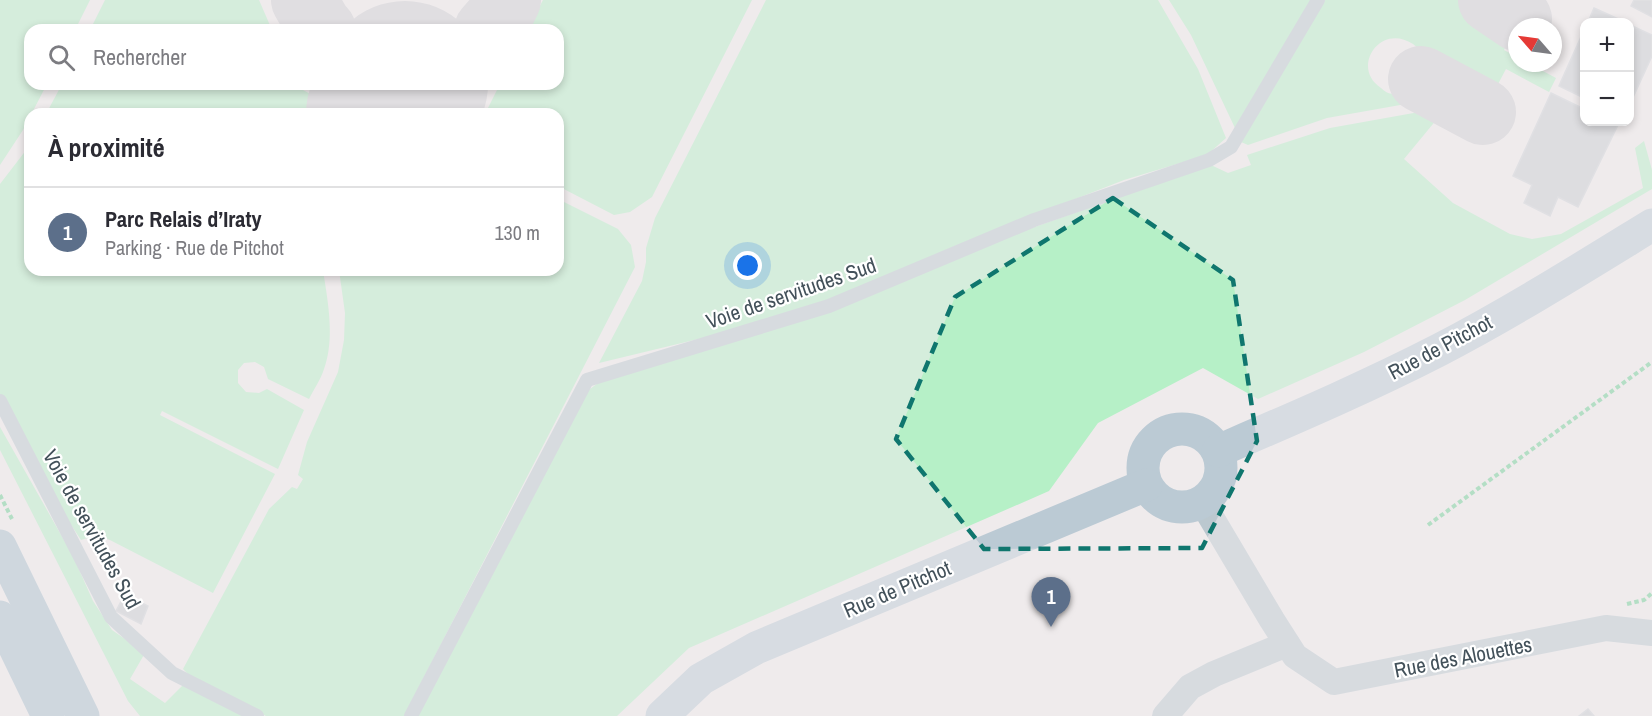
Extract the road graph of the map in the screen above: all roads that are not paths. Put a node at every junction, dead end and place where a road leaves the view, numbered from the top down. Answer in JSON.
{"nodes":[{"id":1,"x":1318,"y":0,"type":"edge"},
{"id":2,"x":1652,"y":225,"type":"edge"},
{"id":3,"x":0,"y":401,"type":"edge"},
{"id":4,"x":1218,"y":451,"type":"junction"},
{"id":5,"x":1146,"y":485,"type":"junction"},
{"id":6,"x":1202,"y":502,"type":"junction"},
{"id":7,"x":0,"y":546,"type":"edge"},
{"id":8,"x":0,"y":617,"type":"edge"},
{"id":9,"x":1652,"y":633,"type":"edge"},
{"id":10,"x":1287,"y":644,"type":"junction"},
{"id":11,"x":48,"y":716,"type":"edge"},
{"id":12,"x":83,"y":716,"type":"edge"},
{"id":13,"x":257,"y":716,"type":"edge"},
{"id":14,"x":411,"y":716,"type":"edge"},
{"id":15,"x":662,"y":716,"type":"edge"},
{"id":16,"x":1165,"y":716,"type":"edge"}],
"edges":[{"from":1,"to":14,"type":"lane","name":"Voie de servitudes Sud"},
{"from":2,"to":4,"type":"street","name":"Rue de Pitchot"},
{"from":3,"to":13,"type":"lane","name":"Voie de servitudes Sud"},
{"from":4,"to":5,"type":"street"},
{"from":4,"to":6,"type":"street"},
{"from":5,"to":6,"type":"street"},
{"from":5,"to":15,"type":"street","name":"Rue de Pitchot"},
{"from":6,"to":10,"type":"street"},
{"from":7,"to":12,"type":"main road"},
{"from":8,"to":11,"type":"main road"},
{"from":9,"to":10,"type":"street","name":"Rue des Alouettes"},
{"from":10,"to":16,"type":"street"}]}
